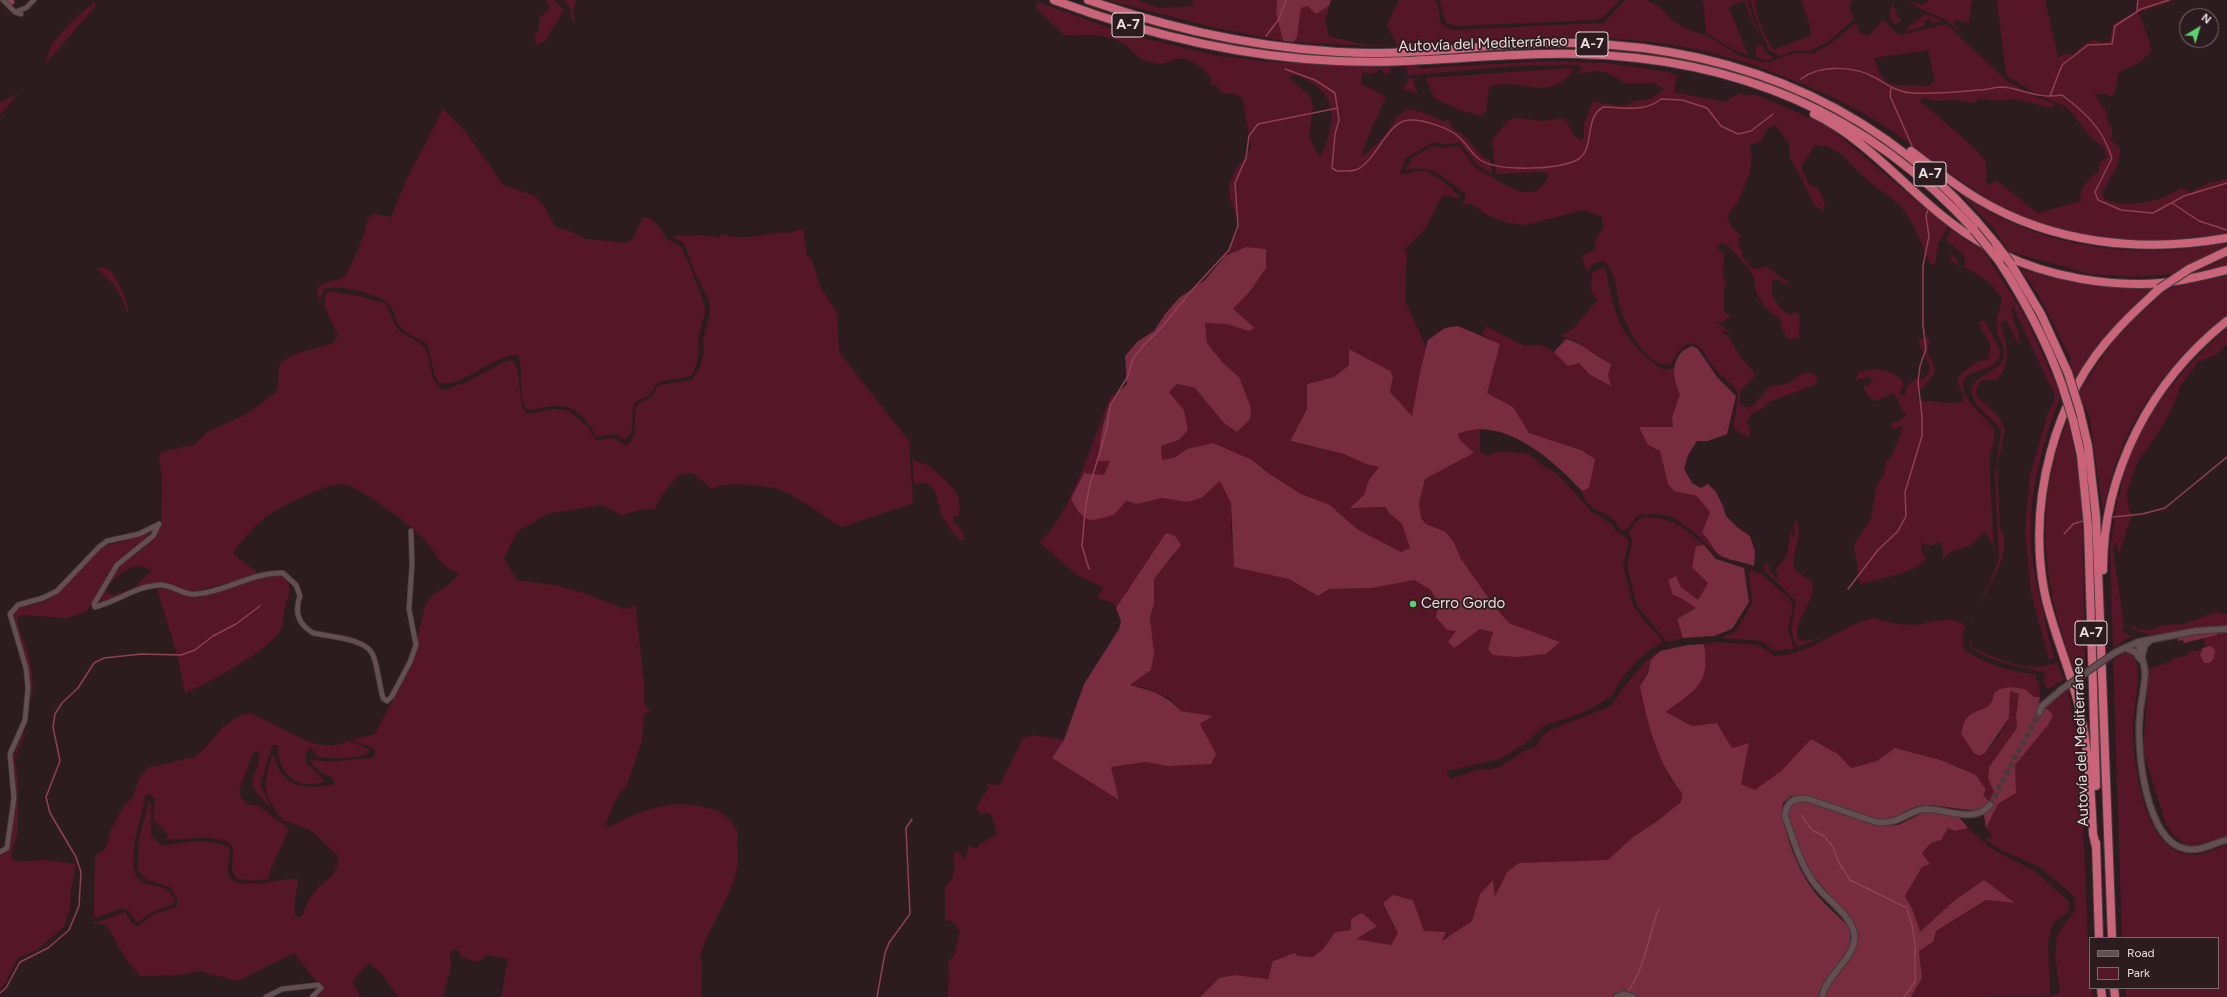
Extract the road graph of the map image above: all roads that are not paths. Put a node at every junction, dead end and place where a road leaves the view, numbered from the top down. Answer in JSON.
{"nodes":[{"id":1,"x":3,"y":0,"type":"edge"},
{"id":2,"x":34,"y":0,"type":"edge"},
{"id":3,"x":1054,"y":0,"type":"edge"},
{"id":4,"x":1088,"y":0,"type":"edge"},
{"id":5,"x":16,"y":12,"type":"junction"},
{"id":6,"x":21,"y":14,"type":"dead end"},
{"id":7,"x":1823,"y":115,"type":"junction"},
{"id":8,"x":1853,"y":116,"type":"junction"},
{"id":9,"x":2227,"y":238,"type":"edge"},
{"id":10,"x":2227,"y":251,"type":"edge"},
{"id":11,"x":2227,"y":270,"type":"edge"},
{"id":12,"x":2227,"y":321,"type":"edge"},
{"id":13,"x":411,"y":531,"type":"dead end"},
{"id":14,"x":2227,"y":629,"type":"edge"},
{"id":15,"x":2151,"y":640,"type":"junction"},
{"id":16,"x":2138,"y":642,"type":"junction"},
{"id":17,"x":2124,"y":648,"type":"junction"},
{"id":18,"x":2142,"y":660,"type":"junction"},
{"id":19,"x":2039,"y":713,"type":"tunnel mouth"},
{"id":20,"x":2105,"y":718,"type":"junction"},
{"id":21,"x":1990,"y":805,"type":"tunnel mouth"},
{"id":22,"x":2227,"y":840,"type":"edge"},
{"id":23,"x":2096,"y":847,"type":"junction"},
{"id":24,"x":0,"y":852,"type":"edge"},
{"id":25,"x":2099,"y":937,"type":"edge"},
{"id":26,"x":2112,"y":937,"type":"edge"},
{"id":27,"x":266,"y":997,"type":"edge"},
{"id":28,"x":312,"y":997,"type":"edge"},
{"id":29,"x":1617,"y":997,"type":"edge"},
{"id":30,"x":1633,"y":997,"type":"edge"},
{"id":31,"x":1822,"y":997,"type":"edge"}],
"edges":[{"from":1,"to":5,"type":"street"},
{"from":2,"to":5,"type":"street"},
{"from":3,"to":7,"type":"highway","name":"Autovía del Mediterráneo","number":"A-7"},
{"from":4,"to":8,"type":"highway","name":"Autovía del Mediterráneo","number":"A-7"},
{"from":5,"to":6,"type":"street"},
{"from":7,"to":11,"type":"highway"},
{"from":7,"to":23,"type":"highway","name":"Autovía del Mediterráneo","number":"A-7","bridge":true},
{"from":8,"to":9,"type":"highway"},
{"from":8,"to":20,"type":"highway","name":"Autovía del Mediterráneo","number":"A-7","bridge":true},
{"from":10,"to":23,"type":"highway","bridge":true},
{"from":12,"to":20,"type":"highway"},
{"from":13,"to":24,"type":"street"},
{"from":14,"to":15,"type":"street"},
{"from":15,"to":16,"type":"street"},
{"from":15,"to":18,"type":"street"},
{"from":16,"to":17,"type":"street"},
{"from":16,"to":18,"type":"street"},
{"from":17,"to":18,"type":"street"},
{"from":17,"to":19,"type":"street","bridge":true},
{"from":18,"to":22,"type":"street"},
{"from":20,"to":26,"type":"highway","name":"Autovía del Mediterráneo","number":"A-7"},
{"from":21,"to":31,"type":"street"},
{"from":23,"to":25,"type":"highway","name":"Autovía del Mediterráneo","number":"A-7"},
{"from":27,"to":28,"type":"street"},
{"from":29,"to":30,"type":"street"}]}
